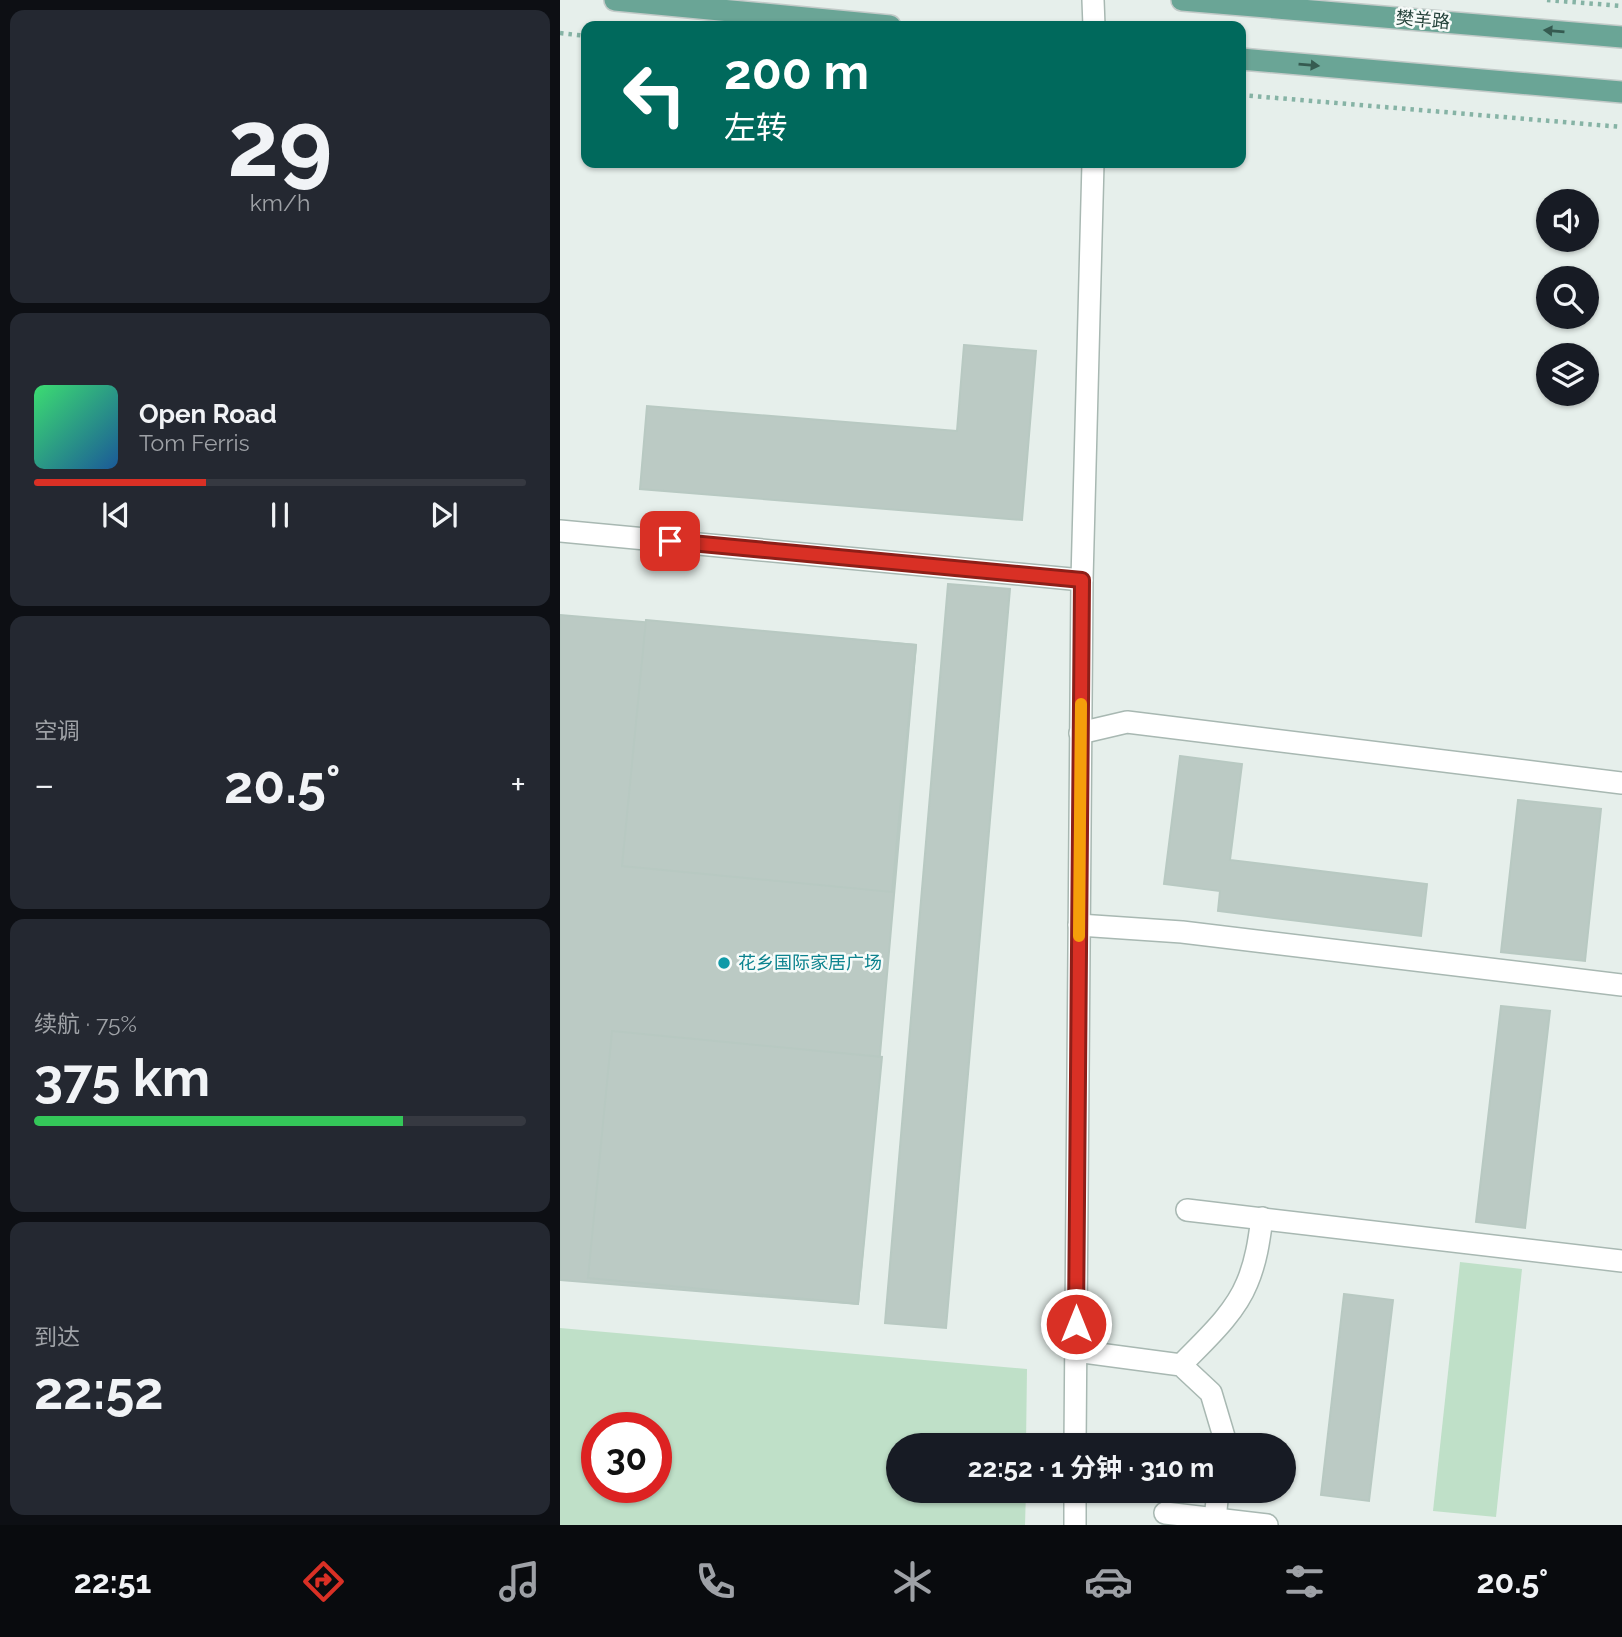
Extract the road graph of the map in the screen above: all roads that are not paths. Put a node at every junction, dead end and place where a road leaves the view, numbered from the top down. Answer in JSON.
{"nodes":[{"id":1,"x":615,"y":0,"type":"edge"},
{"id":2,"x":1093,"y":0,"type":"edge"},
{"id":3,"x":1182,"y":0,"type":"edge"},
{"id":4,"x":837,"y":21,"type":"edge"},
{"id":5,"x":1094,"y":21,"type":"edge"},
{"id":6,"x":1622,"y":37,"type":"edge"},
{"id":7,"x":1246,"y":59,"type":"edge"},
{"id":8,"x":1622,"y":92,"type":"edge"},
{"id":9,"x":1093,"y":168,"type":"edge"},
{"id":10,"x":560,"y":531,"type":"edge"},
{"id":11,"x":1082,"y":580,"type":"junction"},
{"id":12,"x":1080,"y":733,"type":"junction"},
{"id":13,"x":1622,"y":783,"type":"edge"},
{"id":14,"x":1079,"y":925,"type":"junction"},
{"id":15,"x":1622,"y":985,"type":"edge"},
{"id":16,"x":1186,"y":1210,"type":"dead end"},
{"id":17,"x":1262,"y":1218,"type":"junction"},
{"id":18,"x":1622,"y":1261,"type":"edge"},
{"id":19,"x":1076,"y":1351,"type":"junction"},
{"id":20,"x":1181,"y":1365,"type":"junction"},
{"id":21,"x":1075,"y":1433,"type":"edge"},
{"id":22,"x":1223,"y":1433,"type":"edge"},
{"id":23,"x":1075,"y":1503,"type":"edge"},
{"id":24,"x":1216,"y":1503,"type":"edge"},
{"id":25,"x":1165,"y":1513,"type":"dead end"},
{"id":26,"x":1214,"y":1519,"type":"junction"},
{"id":27,"x":1074,"y":1525,"type":"edge"},
{"id":28,"x":1267,"y":1525,"type":"edge"}],
"edges":[{"from":1,"to":4,"type":"main road"},
{"from":2,"to":5,"type":"street"},
{"from":6,"to":3,"type":"main road","name":"樊羊路","one_way":true},
{"from":7,"to":8,"type":"main road","one_way":true},
{"from":9,"to":11,"type":"street"},
{"from":10,"to":11,"type":"street"},
{"from":11,"to":12,"type":"street"},
{"from":12,"to":13,"type":"street"},
{"from":12,"to":14,"type":"street"},
{"from":14,"to":15,"type":"street"},
{"from":14,"to":19,"type":"street"},
{"from":16,"to":17,"type":"street"},
{"from":17,"to":18,"type":"street"},
{"from":17,"to":20,"type":"street"},
{"from":19,"to":20,"type":"street"},
{"from":19,"to":21,"type":"street"},
{"from":20,"to":22,"type":"street"},
{"from":23,"to":27,"type":"street"},
{"from":24,"to":26,"type":"street"},
{"from":25,"to":26,"type":"street"},
{"from":26,"to":28,"type":"street"}]}
